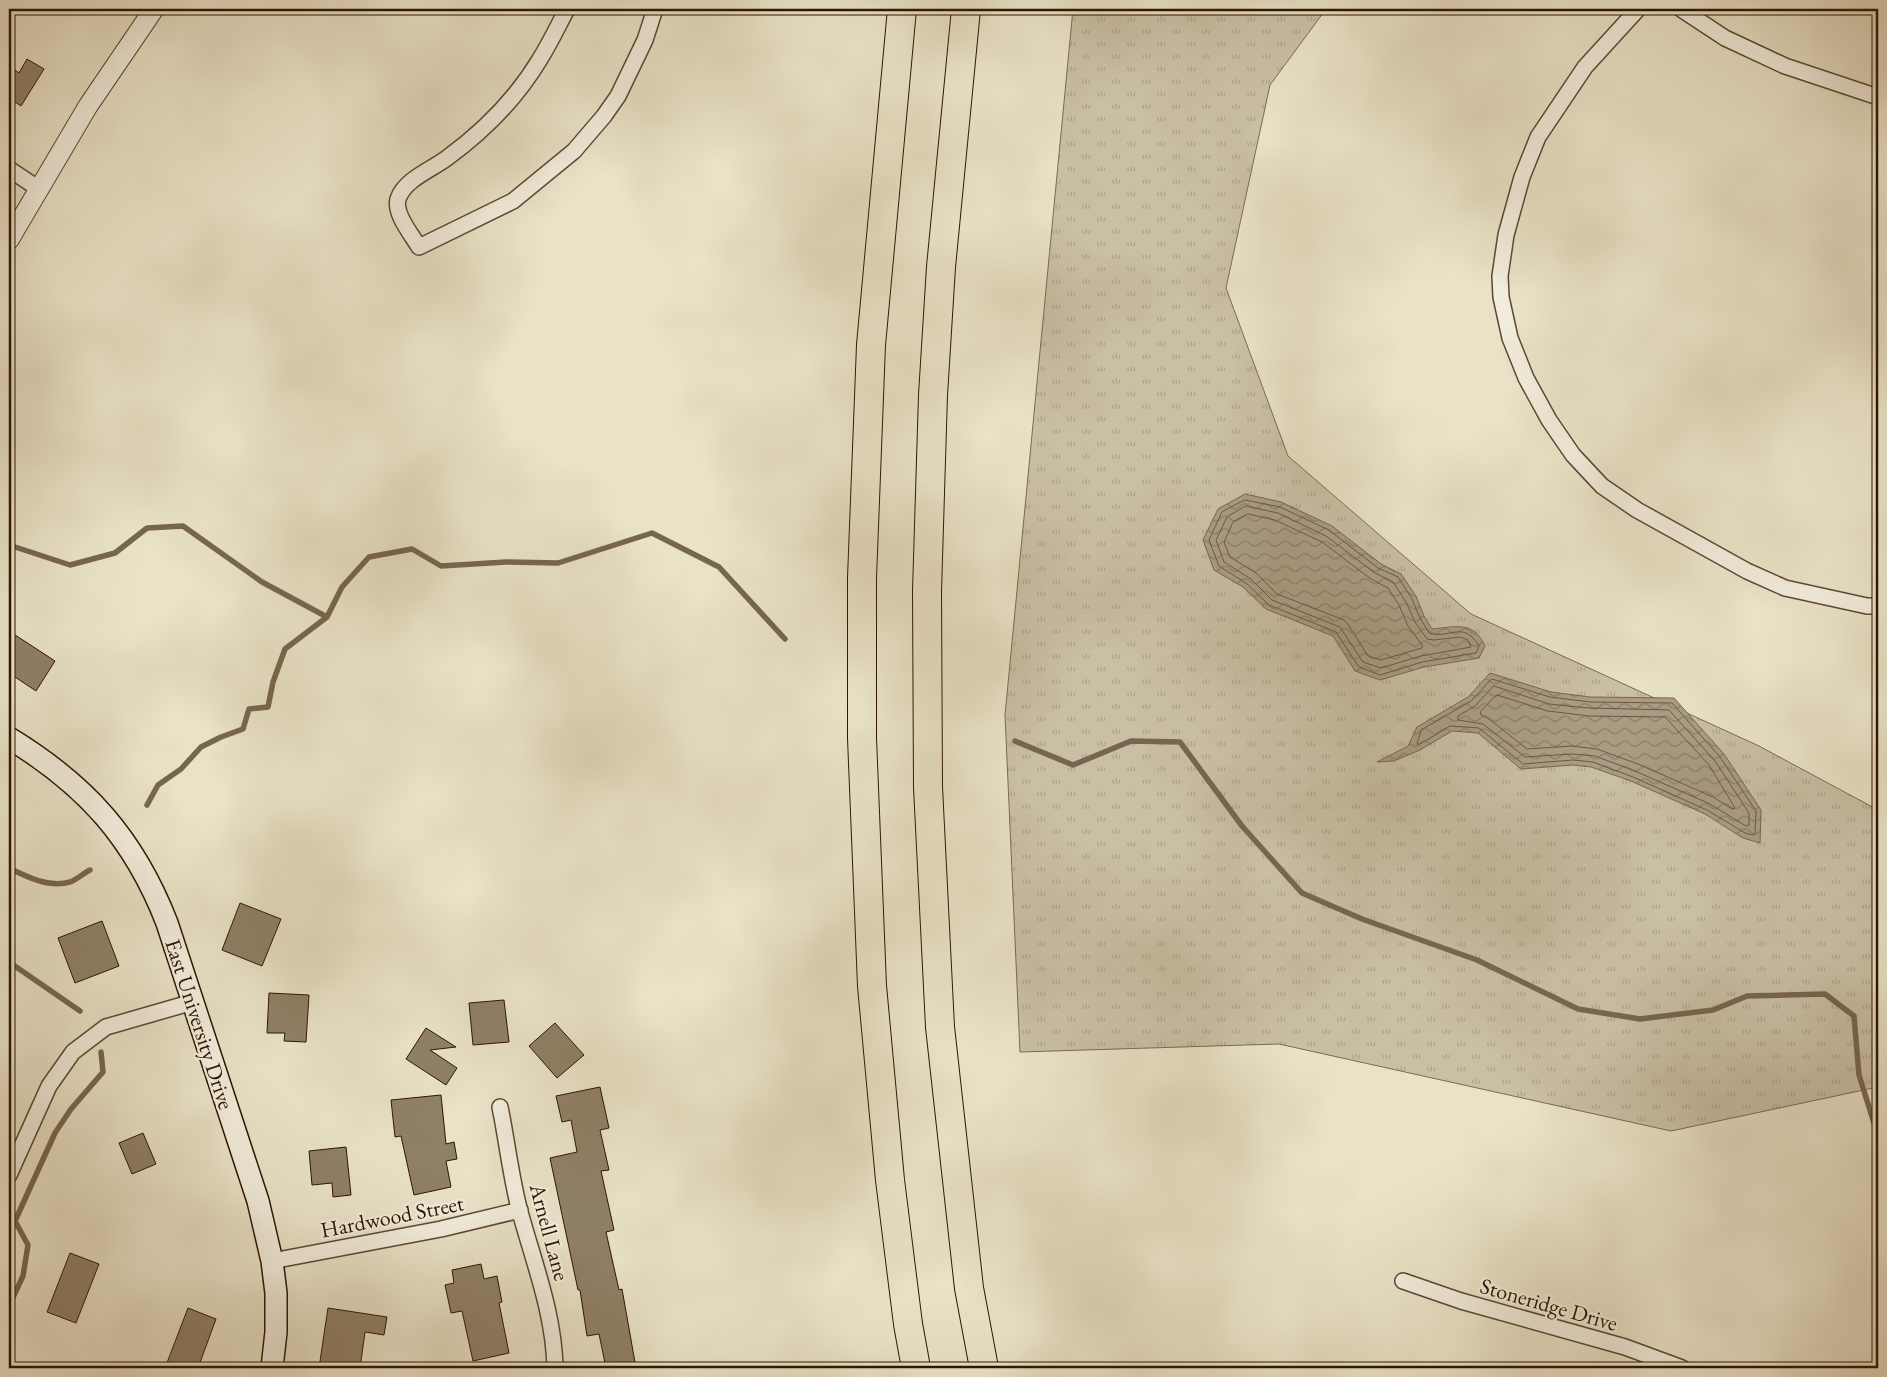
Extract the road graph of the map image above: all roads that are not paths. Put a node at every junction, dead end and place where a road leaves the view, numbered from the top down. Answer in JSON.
{"nodes":[{"id":1,"x":154,"y":9,"type":"edge"},
{"id":2,"x":566,"y":9,"type":"edge"},
{"id":3,"x":655,"y":9,"type":"edge"},
{"id":4,"x":902,"y":9,"type":"edge"},
{"id":5,"x":966,"y":9,"type":"edge"},
{"id":6,"x":1638,"y":9,"type":"edge"},
{"id":7,"x":1681,"y":9,"type":"edge"},
{"id":8,"x":1878,"y":97,"type":"edge"},
{"id":9,"x":9,"y":169,"type":"edge"},
{"id":10,"x":39,"y":189,"type":"junction"},
{"id":11,"x":9,"y":240,"type":"edge"},
{"id":12,"x":1878,"y":606,"type":"edge"},
{"id":13,"x":9,"y":738,"type":"edge"},
{"id":14,"x":193,"y":1002,"type":"junction"},
{"id":15,"x":500,"y":1106,"type":"dead end"},
{"id":16,"x":9,"y":1175,"type":"edge"},
{"id":17,"x":520,"y":1210,"type":"junction"},
{"id":18,"x":272,"y":1260,"type":"junction"},
{"id":19,"x":1403,"y":1281,"type":"dead end"},
{"id":20,"x":272,"y":1368,"type":"edge"},
{"id":21,"x":555,"y":1368,"type":"edge"},
{"id":22,"x":916,"y":1368,"type":"edge"},
{"id":23,"x":984,"y":1368,"type":"edge"},
{"id":24,"x":1682,"y":1368,"type":"edge"}],
"edges":[{"from":1,"to":10,"type":"street"},
{"from":2,"to":3,"type":"street"},
{"from":4,"to":22,"type":"highway"},
{"from":5,"to":23,"type":"highway"},
{"from":6,"to":12,"type":"street"},
{"from":7,"to":8,"type":"street"},
{"from":9,"to":10,"type":"street"},
{"from":10,"to":11,"type":"street"},
{"from":13,"to":14,"type":"main road","name":"East University Drive"},
{"from":14,"to":16,"type":"street"},
{"from":14,"to":18,"type":"main road","name":"East University Drive"},
{"from":15,"to":17,"type":"street","name":"Arnell Lane"},
{"from":17,"to":18,"type":"street","name":"Hardwood Street"},
{"from":17,"to":21,"type":"street","name":"Arnell Lane"},
{"from":18,"to":20,"type":"main road","name":"East University Drive"},
{"from":19,"to":24,"type":"street","name":"Stoneridge Drive"}]}
